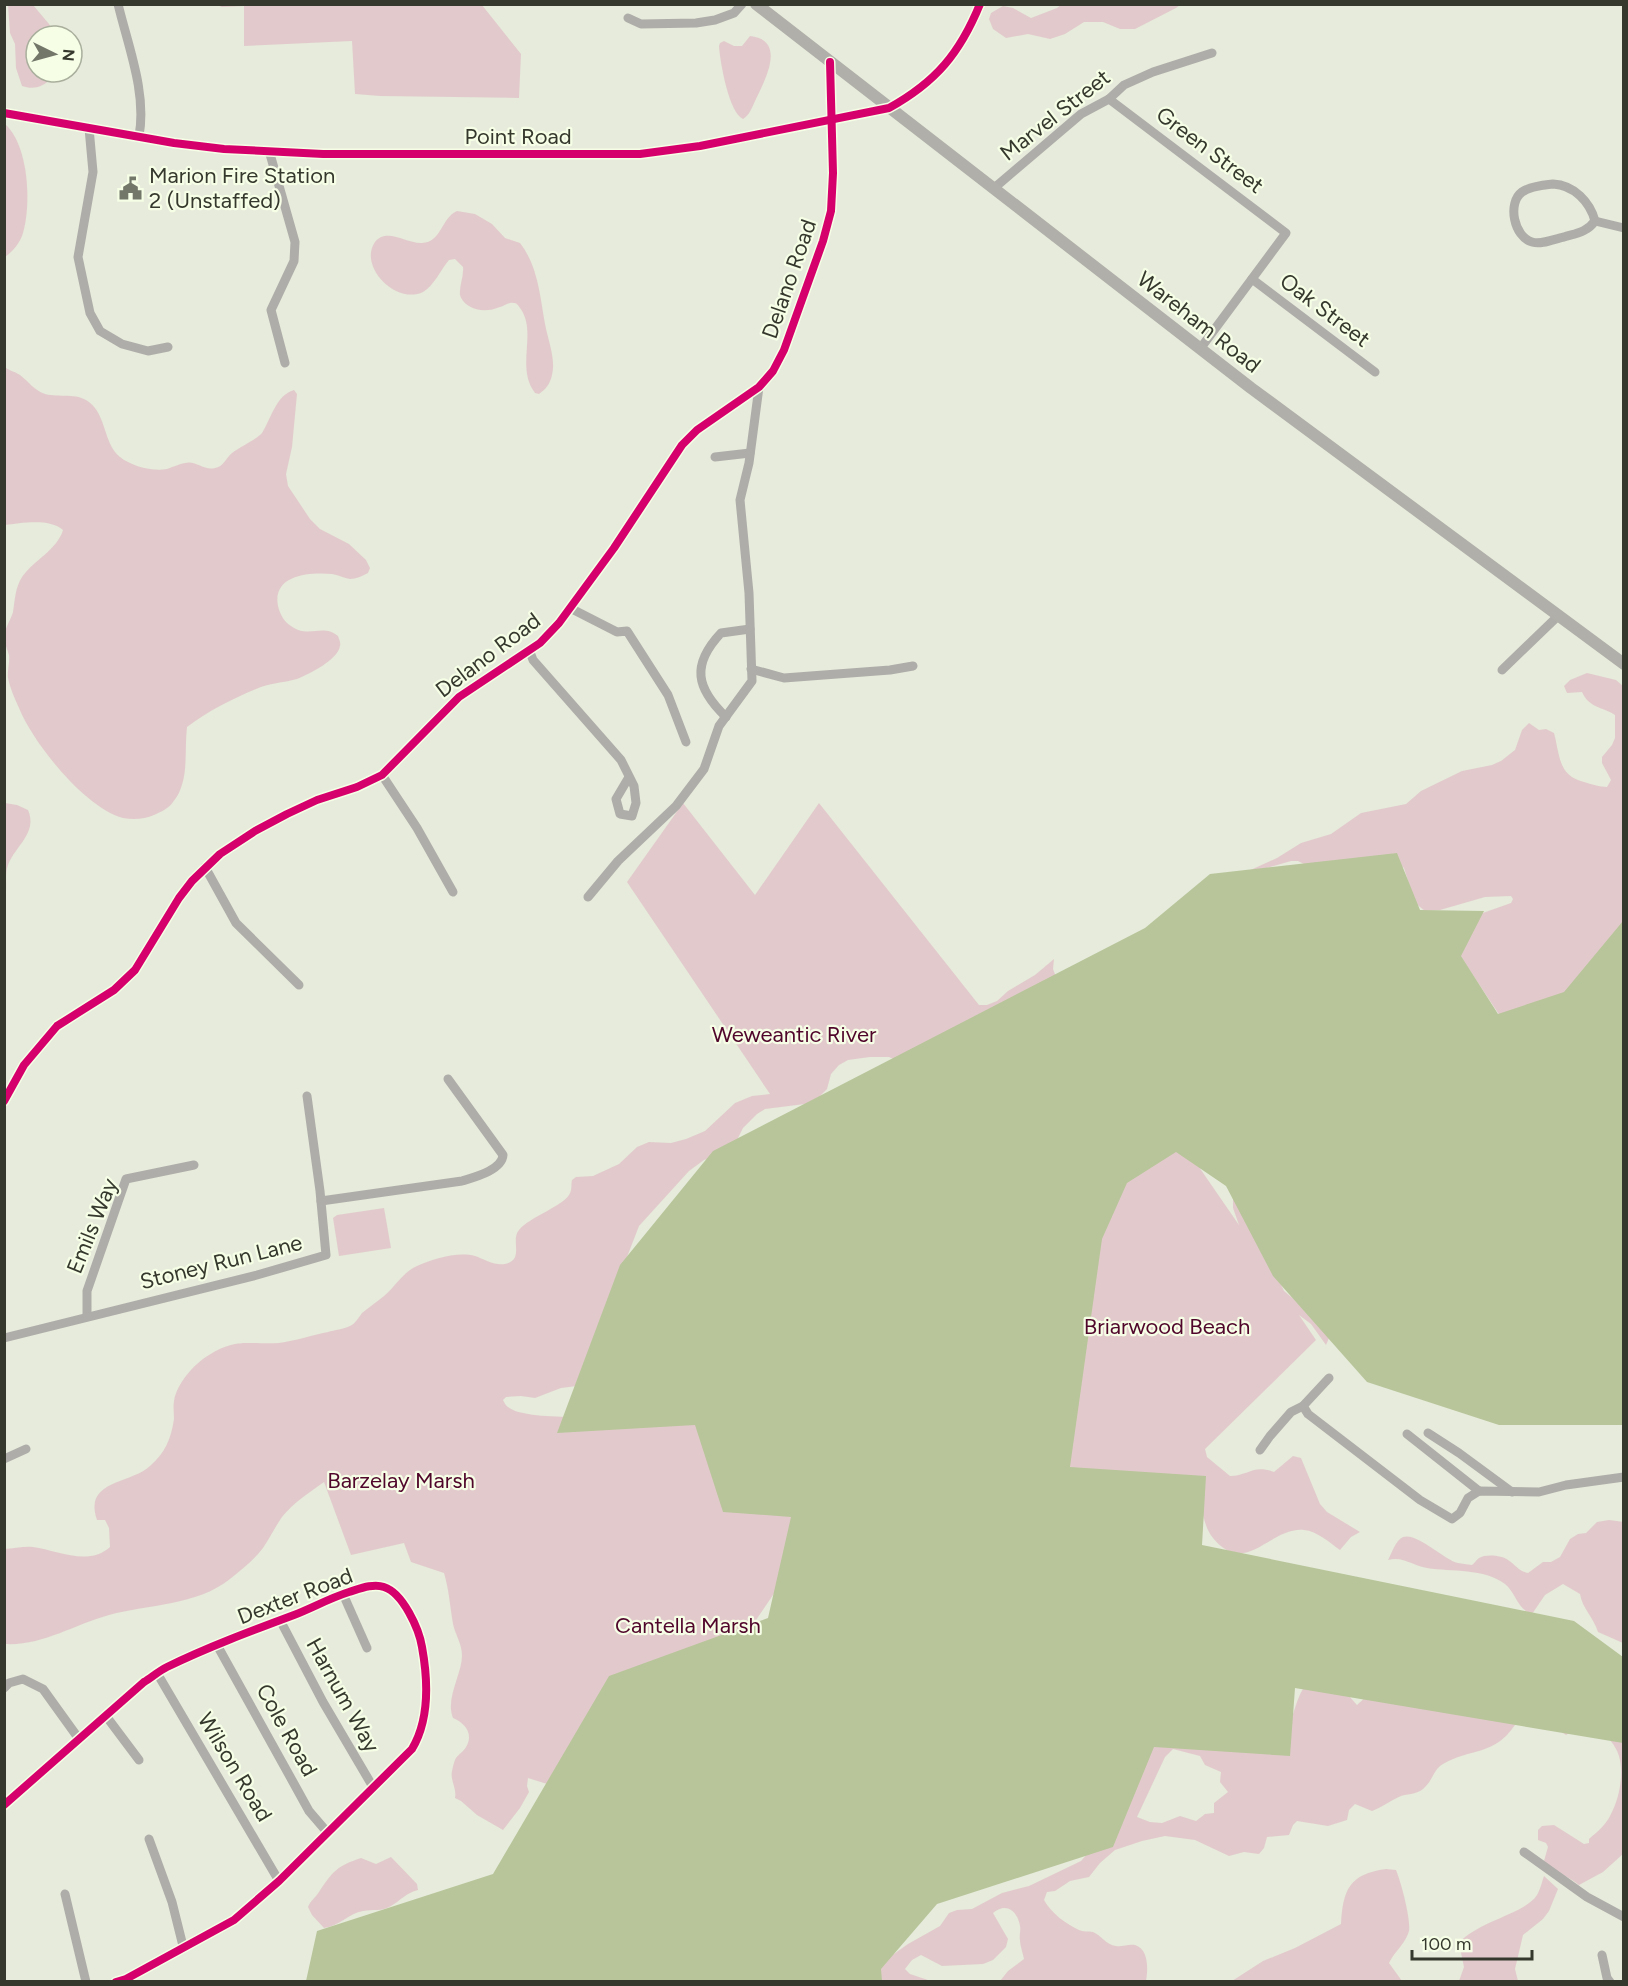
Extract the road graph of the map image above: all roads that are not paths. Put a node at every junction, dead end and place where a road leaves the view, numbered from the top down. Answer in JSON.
{"nodes":[{"id":1,"x":118,"y":4,"type":"edge"},
{"id":2,"x":742,"y":4,"type":"edge"},
{"id":3,"x":756,"y":4,"type":"edge"},
{"id":4,"x":981,"y":4,"type":"edge"},
{"id":5,"x":628,"y":18,"type":"dead end"},
{"id":6,"x":1212,"y":53,"type":"dead end"},
{"id":7,"x":830,"y":62,"type":"junction"},
{"id":8,"x":1109,"y":99,"type":"junction"},
{"id":9,"x":889,"y":108,"type":"junction"},
{"id":10,"x":4,"y":113,"type":"edge"},
{"id":11,"x":832,"y":119,"type":"junction"},
{"id":12,"x":89,"y":128,"type":"junction"},
{"id":13,"x":138,"y":136,"type":"junction"},
{"id":14,"x":267,"y":151,"type":"junction"},
{"id":15,"x":993,"y":189,"type":"junction"},
{"id":16,"x":1595,"y":221,"type":"junction"},
{"id":17,"x":1623,"y":228,"type":"edge"},
{"id":18,"x":1252,"y":279,"type":"junction"},
{"id":19,"x":168,"y":347,"type":"dead end"},
{"id":20,"x":1200,"y":349,"type":"junction"},
{"id":21,"x":285,"y":363,"type":"dead end"},
{"id":22,"x":1375,"y":372,"type":"dead end"},
{"id":23,"x":759,"y":387,"type":"junction"},
{"id":24,"x":750,"y":453,"type":"junction"},
{"id":25,"x":715,"y":457,"type":"dead end"},
{"id":26,"x":570,"y":608,"type":"junction"},
{"id":27,"x":1558,"y":616,"type":"junction"},
{"id":28,"x":750,"y":629,"type":"junction"},
{"id":29,"x":530,"y":652,"type":"junction"},
{"id":30,"x":1621,"y":657,"type":"edge"},
{"id":31,"x":913,"y":666,"type":"dead end"},
{"id":32,"x":751,"y":669,"type":"junction"},
{"id":33,"x":1502,"y":670,"type":"dead end"},
{"id":34,"x":726,"y":717,"type":"junction"},
{"id":35,"x":686,"y":742,"type":"dead end"},
{"id":36,"x":381,"y":775,"type":"junction"},
{"id":37,"x":629,"y":777,"type":"dead end"},
{"id":38,"x":205,"y":867,"type":"junction"},
{"id":39,"x":453,"y":892,"type":"dead end"},
{"id":40,"x":588,"y":897,"type":"dead end"},
{"id":41,"x":299,"y":985,"type":"dead end"},
{"id":42,"x":448,"y":1079,"type":"dead end"},
{"id":43,"x":307,"y":1096,"type":"dead end"},
{"id":44,"x":4,"y":1101,"type":"edge"},
{"id":45,"x":194,"y":1165,"type":"dead end"},
{"id":46,"x":321,"y":1201,"type":"junction"},
{"id":47,"x":87,"y":1316,"type":"junction"},
{"id":48,"x":4,"y":1338,"type":"edge"},
{"id":49,"x":1329,"y":1378,"type":"dead end"},
{"id":50,"x":1303,"y":1406,"type":"junction"},
{"id":51,"x":1428,"y":1433,"type":"dead end"},
{"id":52,"x":1407,"y":1434,"type":"dead end"},
{"id":53,"x":26,"y":1449,"type":"dead end"},
{"id":54,"x":1260,"y":1450,"type":"dead end"},
{"id":55,"x":4,"y":1459,"type":"edge"},
{"id":56,"x":1623,"y":1477,"type":"edge"},
{"id":57,"x":1479,"y":1491,"type":"junction"},
{"id":58,"x":1513,"y":1492,"type":"junction"},
{"id":59,"x":343,"y":1594,"type":"junction"},
{"id":60,"x":280,"y":1620,"type":"junction"},
{"id":61,"x":217,"y":1645,"type":"junction"},
{"id":62,"x":367,"y":1648,"type":"dead end"},
{"id":63,"x":157,"y":1673,"type":"junction"},
{"id":64,"x":4,"y":1688,"type":"edge"},
{"id":65,"x":106,"y":1716,"type":"junction"},
{"id":66,"x":79,"y":1739,"type":"junction"},
{"id":67,"x":139,"y":1760,"type":"dead end"},
{"id":68,"x":373,"y":1787,"type":"junction"},
{"id":69,"x":4,"y":1805,"type":"edge"},
{"id":70,"x":327,"y":1832,"type":"junction"},
{"id":71,"x":149,"y":1839,"type":"dead end"},
{"id":72,"x":1524,"y":1852,"type":"dead end"},
{"id":73,"x":279,"y":1881,"type":"junction"},
{"id":74,"x":65,"y":1894,"type":"dead end"},
{"id":75,"x":1623,"y":1917,"type":"edge"},
{"id":76,"x":183,"y":1946,"type":"junction"},
{"id":77,"x":1602,"y":1955,"type":"dead end"},
{"id":78,"x":86,"y":1982,"type":"edge"},
{"id":79,"x":116,"y":1982,"type":"edge"},
{"id":80,"x":1610,"y":1982,"type":"edge"}],
"edges":[{"from":1,"to":13,"type":"street"},
{"from":2,"to":5,"type":"street"},
{"from":3,"to":7,"type":"main road","name":"Wareham Road"},
{"from":4,"to":9,"type":"street","name":"Point Road"},
{"from":6,"to":8,"type":"street","name":"Marvel Street"},
{"from":7,"to":9,"type":"main road","name":"Wareham Road"},
{"from":7,"to":11,"type":"street","name":"Delano Road"},
{"from":8,"to":15,"type":"street","name":"Marvel Street"},
{"from":8,"to":18,"type":"street","name":"Green Street"},
{"from":9,"to":11,"type":"street","name":"Point Road"},
{"from":9,"to":15,"type":"main road","name":"Wareham Road"},
{"from":10,"to":12,"type":"street","name":"Point Road"},
{"from":11,"to":14,"type":"street","name":"Point Road"},
{"from":11,"to":23,"type":"street","name":"Delano Road"},
{"from":12,"to":13,"type":"street","name":"Point Road"},
{"from":12,"to":19,"type":"street"},
{"from":13,"to":14,"type":"street","name":"Point Road"},
{"from":14,"to":21,"type":"street"},
{"from":15,"to":20,"type":"main road","name":"Wareham Road"},
{"from":16,"to":16,"type":"street"},
{"from":16,"to":17,"type":"street"},
{"from":18,"to":20,"type":"street"},
{"from":18,"to":22,"type":"street","name":"Oak Street"},
{"from":20,"to":27,"type":"main road","name":"Wareham Road"},
{"from":23,"to":24,"type":"street"},
{"from":23,"to":26,"type":"street","name":"Delano Road"},
{"from":24,"to":25,"type":"street"},
{"from":24,"to":28,"type":"street"},
{"from":26,"to":29,"type":"street","name":"Delano Road"},
{"from":26,"to":35,"type":"street"},
{"from":27,"to":30,"type":"main road","name":"Wareham Road"},
{"from":27,"to":33,"type":"street"},
{"from":28,"to":32,"type":"street"},
{"from":28,"to":34,"type":"street"},
{"from":29,"to":36,"type":"street","name":"Delano Road"},
{"from":29,"to":37,"type":"street"},
{"from":31,"to":32,"type":"street"},
{"from":32,"to":34,"type":"street"},
{"from":34,"to":40,"type":"street"},
{"from":36,"to":38,"type":"street","name":"Delano Road"},
{"from":36,"to":39,"type":"street"},
{"from":38,"to":41,"type":"street"},
{"from":38,"to":44,"type":"street","name":"Delano Road"},
{"from":42,"to":46,"type":"street"},
{"from":43,"to":46,"type":"street","name":"Stoney Run Lane"},
{"from":45,"to":47,"type":"street","name":"Emils Way"},
{"from":46,"to":47,"type":"street","name":"Stoney Run Lane"},
{"from":47,"to":48,"type":"street","name":"Stoney Run Lane"},
{"from":49,"to":50,"type":"street"},
{"from":50,"to":54,"type":"street"},
{"from":50,"to":57,"type":"street"},
{"from":51,"to":58,"type":"street"},
{"from":52,"to":57,"type":"street"},
{"from":53,"to":55,"type":"street"},
{"from":56,"to":58,"type":"street"},
{"from":57,"to":58,"type":"street"},
{"from":59,"to":60,"type":"street","name":"Dexter Road"},
{"from":59,"to":62,"type":"street"},
{"from":59,"to":68,"type":"street","name":"Dexter Road"},
{"from":60,"to":61,"type":"street","name":"Dexter Road"},
{"from":60,"to":68,"type":"street","name":"Harnum Way"},
{"from":61,"to":63,"type":"street","name":"Dexter Road"},
{"from":61,"to":70,"type":"street","name":"Cole Road"},
{"from":63,"to":65,"type":"street","name":"Dexter Road"},
{"from":63,"to":73,"type":"street","name":"Wilson Road"},
{"from":64,"to":66,"type":"street"},
{"from":65,"to":66,"type":"street","name":"Dexter Road"},
{"from":65,"to":67,"type":"street"},
{"from":66,"to":69,"type":"street","name":"Dexter Road"},
{"from":68,"to":70,"type":"street","name":"Dexter Road"},
{"from":70,"to":73,"type":"street","name":"Dexter Road"},
{"from":71,"to":76,"type":"street"},
{"from":72,"to":75,"type":"street"},
{"from":73,"to":76,"type":"street","name":"Dexter Road"},
{"from":74,"to":78,"type":"street"},
{"from":76,"to":79,"type":"street","name":"Dexter Road"},
{"from":77,"to":80,"type":"street"}]}
